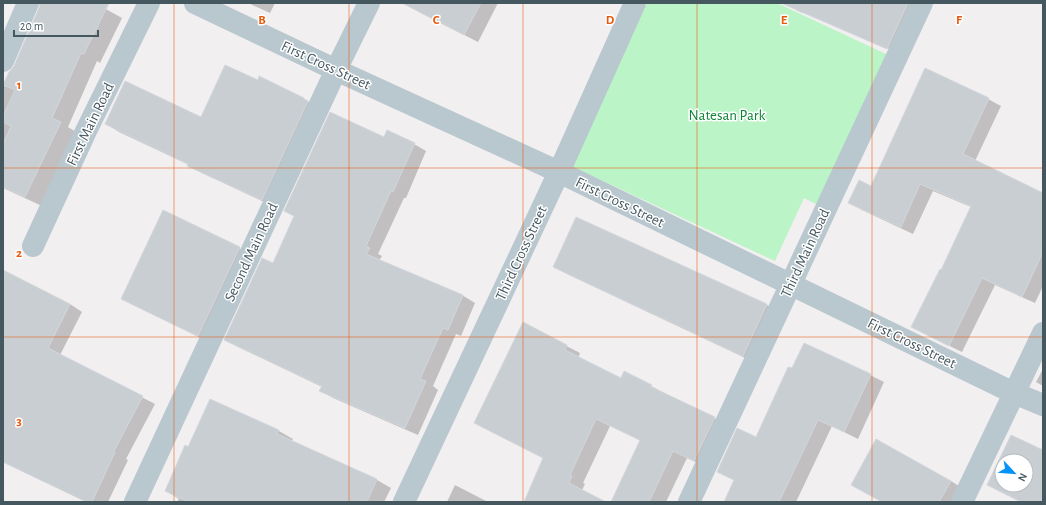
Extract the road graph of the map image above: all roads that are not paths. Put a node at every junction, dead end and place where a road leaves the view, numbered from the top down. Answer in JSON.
{"nodes":[{"id":1,"x":28,"y":3,"type":"edge"},
{"id":2,"x":149,"y":3,"type":"edge"},
{"id":3,"x":195,"y":3,"type":"edge"},
{"id":4,"x":369,"y":3,"type":"edge"},
{"id":5,"x":635,"y":3,"type":"edge"},
{"id":6,"x":922,"y":3,"type":"edge"},
{"id":7,"x":3,"y":61,"type":"edge"},
{"id":8,"x":336,"y":70,"type":"junction"},
{"id":9,"x":559,"y":172,"type":"junction"},
{"id":10,"x":33,"y":246,"type":"dead end"},
{"id":11,"x":790,"y":285,"type":"junction"},
{"id":12,"x":1043,"y":333,"type":"edge"},
{"id":13,"x":1014,"y":393,"type":"junction"},
{"id":14,"x":1043,"y":405,"type":"edge"},
{"id":15,"x":135,"y":502,"type":"edge"},
{"id":16,"x":404,"y":502,"type":"edge"},
{"id":17,"x":689,"y":502,"type":"edge"},
{"id":18,"x":962,"y":502,"type":"edge"}],
"edges":[{"from":1,"to":7,"type":"street"},
{"from":2,"to":10,"type":"street","name":"First Main Road"},
{"from":3,"to":8,"type":"street","name":"First Cross Street"},
{"from":4,"to":8,"type":"street","name":"Second Main Road"},
{"from":5,"to":9,"type":"street","name":"Third Cross Street"},
{"from":6,"to":11,"type":"street","name":"Third Main Road"},
{"from":8,"to":9,"type":"street","name":"First Cross Street"},
{"from":8,"to":15,"type":"street","name":"Second Main Road"},
{"from":9,"to":11,"type":"street","name":"First Cross Street"},
{"from":9,"to":16,"type":"street","name":"Third Cross Street"},
{"from":11,"to":13,"type":"street","name":"First Cross Street"},
{"from":11,"to":17,"type":"street","name":"Third Main Road"},
{"from":12,"to":13,"type":"street"},
{"from":13,"to":14,"type":"street","name":"First Cross Street"},
{"from":13,"to":18,"type":"street"}]}
